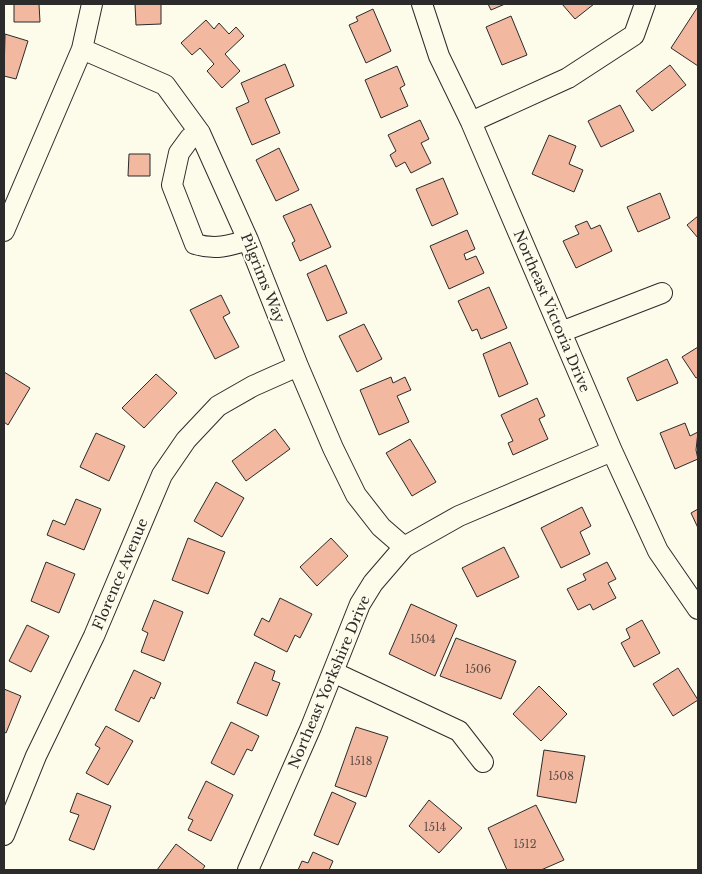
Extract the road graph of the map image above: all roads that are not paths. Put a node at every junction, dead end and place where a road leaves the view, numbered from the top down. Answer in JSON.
{"nodes":[{"id":1,"x":92,"y":4,"type":"edge"},
{"id":2,"x":422,"y":4,"type":"edge"},
{"id":3,"x":645,"y":4,"type":"edge"},
{"id":4,"x":82,"y":49,"type":"junction"},
{"id":5,"x":471,"y":122,"type":"junction"},
{"id":6,"x":200,"y":133,"type":"junction"},
{"id":7,"x":4,"y":231,"type":"edge"},
{"id":8,"x":248,"y":240,"type":"junction"},
{"id":9,"x":662,"y":293,"type":"dead end"},
{"id":10,"x":561,"y":332,"type":"junction"},
{"id":11,"x":298,"y":366,"type":"junction"},
{"id":12,"x":612,"y":452,"type":"junction"},
{"id":13,"x":404,"y":547,"type":"junction"},
{"id":14,"x":698,"y":609,"type":"edge"},
{"id":15,"x":333,"y":672,"type":"junction"},
{"id":16,"x":483,"y":762,"type":"dead end"},
{"id":17,"x":4,"y":836,"type":"edge"},
{"id":18,"x":248,"y":870,"type":"edge"}],
"edges":[{"from":1,"to":4,"type":"street"},
{"from":2,"to":5,"type":"street","name":"Northeast Victoria Drive"},
{"from":3,"to":5,"type":"street"},
{"from":4,"to":6,"type":"street","name":"Pilgrims Way"},
{"from":4,"to":7,"type":"street"},
{"from":5,"to":10,"type":"street","name":"Northeast Victoria Drive"},
{"from":6,"to":8,"type":"street","name":"Pilgrims Way"},
{"from":6,"to":8,"type":"street"},
{"from":8,"to":11,"type":"street","name":"Pilgrims Way"},
{"from":9,"to":10,"type":"street"},
{"from":10,"to":12,"type":"street","name":"Northeast Victoria Drive"},
{"from":11,"to":13,"type":"street","name":"Pilgrims Way"},
{"from":11,"to":17,"type":"street","name":"Florence Avenue"},
{"from":12,"to":13,"type":"street","name":"Northeast Yorkshire Drive"},
{"from":12,"to":14,"type":"street","name":"Northeast Victoria Drive"},
{"from":13,"to":15,"type":"street","name":"Northeast Yorkshire Drive"},
{"from":15,"to":16,"type":"street"},
{"from":15,"to":18,"type":"street","name":"Northeast Yorkshire Drive"}]}
